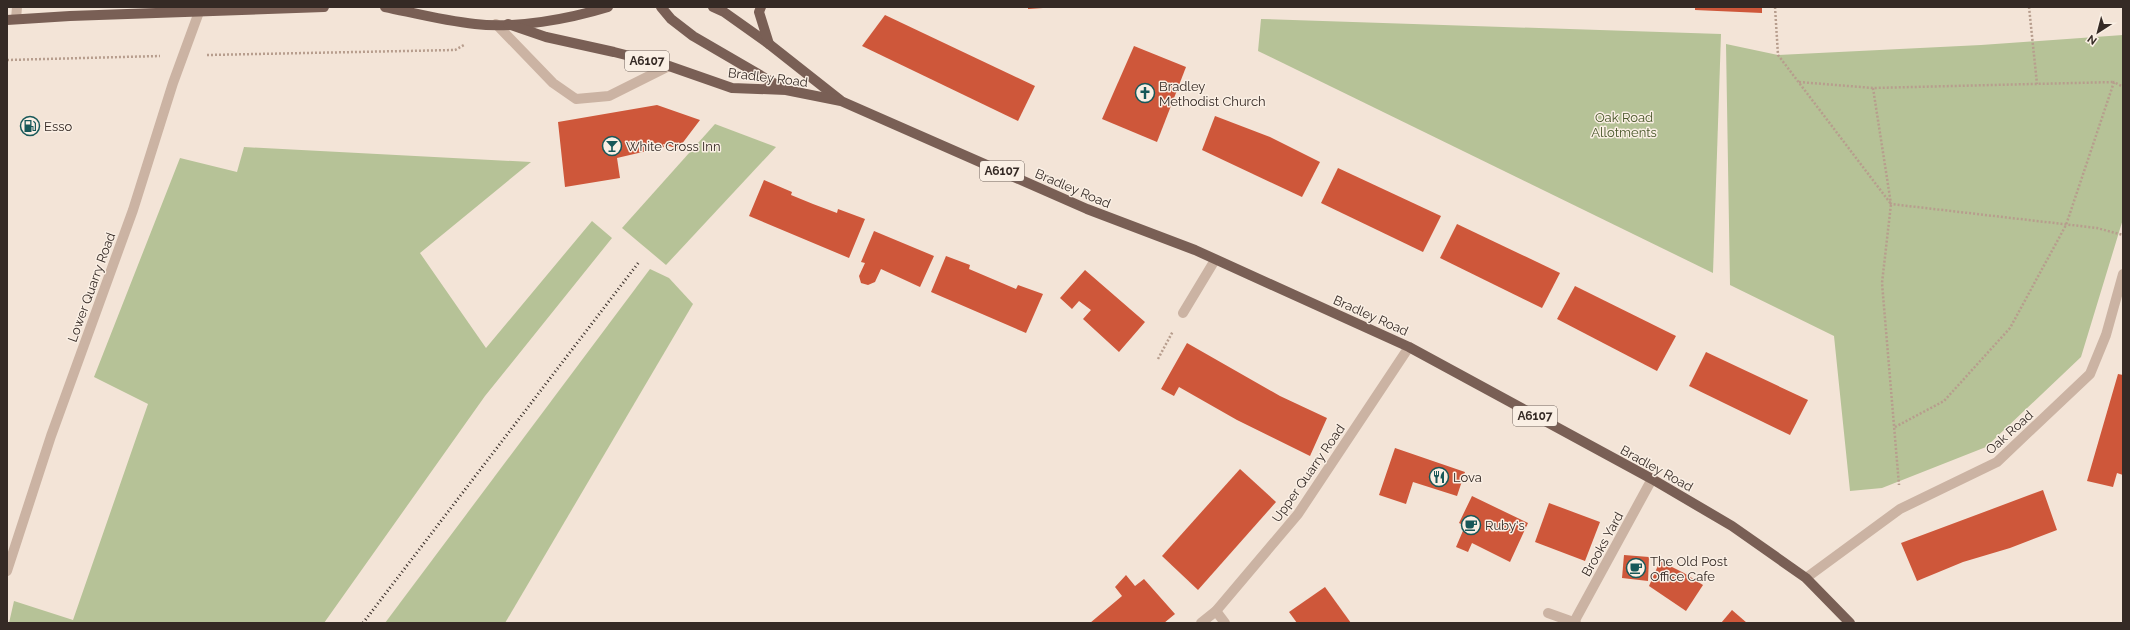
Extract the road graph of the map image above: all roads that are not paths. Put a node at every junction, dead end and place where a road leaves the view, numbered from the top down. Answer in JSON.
{"nodes":[{"id":1,"x":17,"y":7,"type":"edge"},
{"id":2,"x":324,"y":7,"type":"edge"},
{"id":3,"x":385,"y":7,"type":"edge"},
{"id":4,"x":608,"y":7,"type":"edge"},
{"id":5,"x":661,"y":7,"type":"edge"},
{"id":6,"x":713,"y":7,"type":"edge"},
{"id":7,"x":760,"y":7,"type":"edge"},
{"id":8,"x":199,"y":12,"type":"junction"},
{"id":9,"x":12,"y":20,"type":"edge"},
{"id":10,"x":496,"y":24,"type":"junction"},
{"id":11,"x":508,"y":24,"type":"junction"},
{"id":12,"x":769,"y":44,"type":"junction"},
{"id":13,"x":669,"y":66,"type":"junction"},
{"id":14,"x":786,"y":90,"type":"junction"},
{"id":15,"x":842,"y":101,"type":"junction"},
{"id":16,"x":1215,"y":260,"type":"junction"},
{"id":17,"x":2123,"y":274,"type":"edge"},
{"id":18,"x":1183,"y":313,"type":"road end"},
{"id":19,"x":1409,"y":347,"type":"junction"},
{"id":20,"x":1652,"y":479,"type":"junction"},
{"id":21,"x":7,"y":571,"type":"edge"},
{"id":22,"x":1806,"y":578,"type":"junction"},
{"id":23,"x":1216,"y":611,"type":"junction"},
{"id":24,"x":1548,"y":613,"type":"dead end"},
{"id":25,"x":1575,"y":622,"type":"edge"},
{"id":26,"x":1202,"y":623,"type":"edge"},
{"id":27,"x":1225,"y":623,"type":"edge"},
{"id":28,"x":1850,"y":623,"type":"edge"}],
"edges":[{"from":1,"to":9,"type":"street"},
{"from":2,"to":8,"type":"main road"},
{"from":3,"to":10,"type":"main road"},
{"from":4,"to":11,"type":"main road"},
{"from":5,"to":14,"type":"main road"},
{"from":6,"to":12,"type":"main road","name":"Bradley Road","number":"A6107"},
{"from":7,"to":12,"type":"main road"},
{"from":8,"to":9,"type":"main road"},
{"from":8,"to":21,"type":"street","name":"Lower Quarry Road"},
{"from":10,"to":11,"type":"main road"},
{"from":10,"to":13,"type":"street"},
{"from":11,"to":13,"type":"main road","name":"Bradley Road","number":"A6107"},
{"from":12,"to":15,"type":"main road","name":"Bradley Road","number":"A6107"},
{"from":13,"to":14,"type":"main road","name":"Bradley Road","number":"A6107"},
{"from":14,"to":15,"type":"main road","name":"Bradley Road","number":"A6107"},
{"from":15,"to":16,"type":"main road","name":"Bradley Road","number":"A6107"},
{"from":16,"to":18,"type":"street"},
{"from":16,"to":19,"type":"main road","name":"Bradley Road","number":"A6107"},
{"from":17,"to":22,"type":"street","name":"Oak Road"},
{"from":19,"to":20,"type":"main road","name":"Bradley Road","number":"A6107"},
{"from":19,"to":23,"type":"street","name":"Upper Quarry Road"},
{"from":20,"to":22,"type":"main road","name":"Bradley Road","number":"A6107"},
{"from":20,"to":25,"type":"street","name":"Brooks Yard"},
{"from":22,"to":28,"type":"main road","name":"Bradley Road","number":"A6107"},
{"from":23,"to":26,"type":"street","name":"Upper Quarry Road"},
{"from":23,"to":27,"type":"street"},
{"from":24,"to":25,"type":"street","name":"Brooks Yard"}]}
